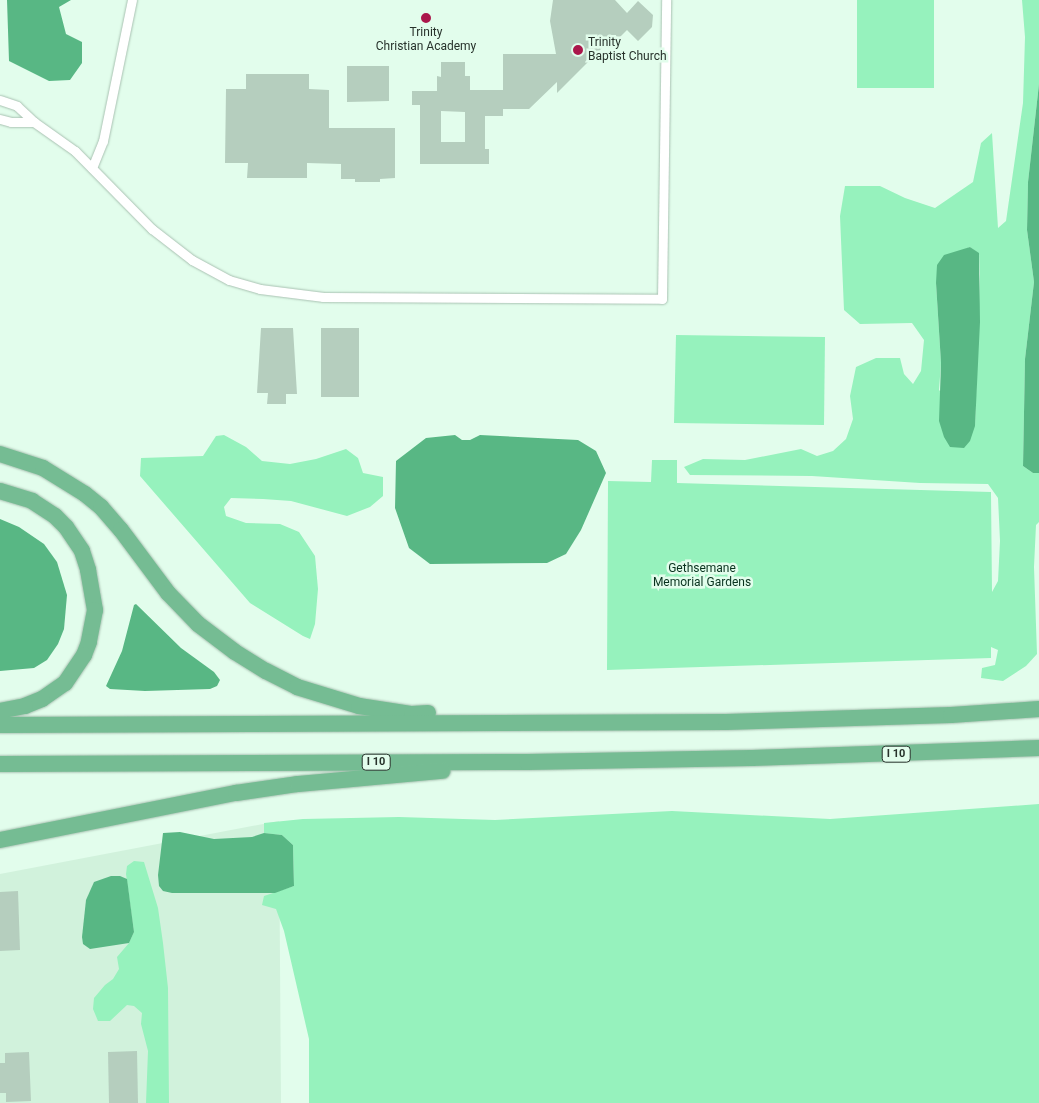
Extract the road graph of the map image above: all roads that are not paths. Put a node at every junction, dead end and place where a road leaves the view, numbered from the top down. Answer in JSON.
{"nodes":[{"id":1,"x":132,"y":0,"type":"edge"},
{"id":2,"x":666,"y":0,"type":"edge"},
{"id":3,"x":0,"y":100,"type":"edge"},
{"id":4,"x":0,"y":119,"type":"edge"},
{"id":5,"x":34,"y":122,"type":"junction"},
{"id":6,"x":92,"y":168,"type":"junction"},
{"id":7,"x":0,"y":446,"type":"edge"},
{"id":8,"x":0,"y":454,"type":"edge"},
{"id":9,"x":42,"y":468,"type":"junction"},
{"id":10,"x":0,"y":491,"type":"edge"},
{"id":11,"x":1039,"y":710,"type":"edge"},
{"id":12,"x":0,"y":711,"type":"edge"},
{"id":13,"x":552,"y":724,"type":"junction"},
{"id":14,"x":0,"y":725,"type":"edge"},
{"id":15,"x":1039,"y":748,"type":"edge"},
{"id":16,"x":527,"y":762,"type":"junction"},
{"id":17,"x":0,"y":764,"type":"edge"},
{"id":18,"x":0,"y":840,"type":"edge"}],
"edges":[{"from":1,"to":6,"type":"street"},
{"from":2,"to":6,"type":"street"},
{"from":3,"to":5,"type":"street"},
{"from":4,"to":5,"type":"street"},
{"from":5,"to":6,"type":"street"},
{"from":7,"to":9,"type":"highway"},
{"from":8,"to":9,"type":"highway"},
{"from":9,"to":13,"type":"highway"},
{"from":10,"to":12,"type":"highway"},
{"from":11,"to":13,"type":"highway"},
{"from":13,"to":14,"type":"highway"},
{"from":15,"to":16,"type":"highway","number":"I 10"},
{"from":16,"to":17,"type":"highway","number":"I 10"},
{"from":16,"to":18,"type":"highway"}]}
